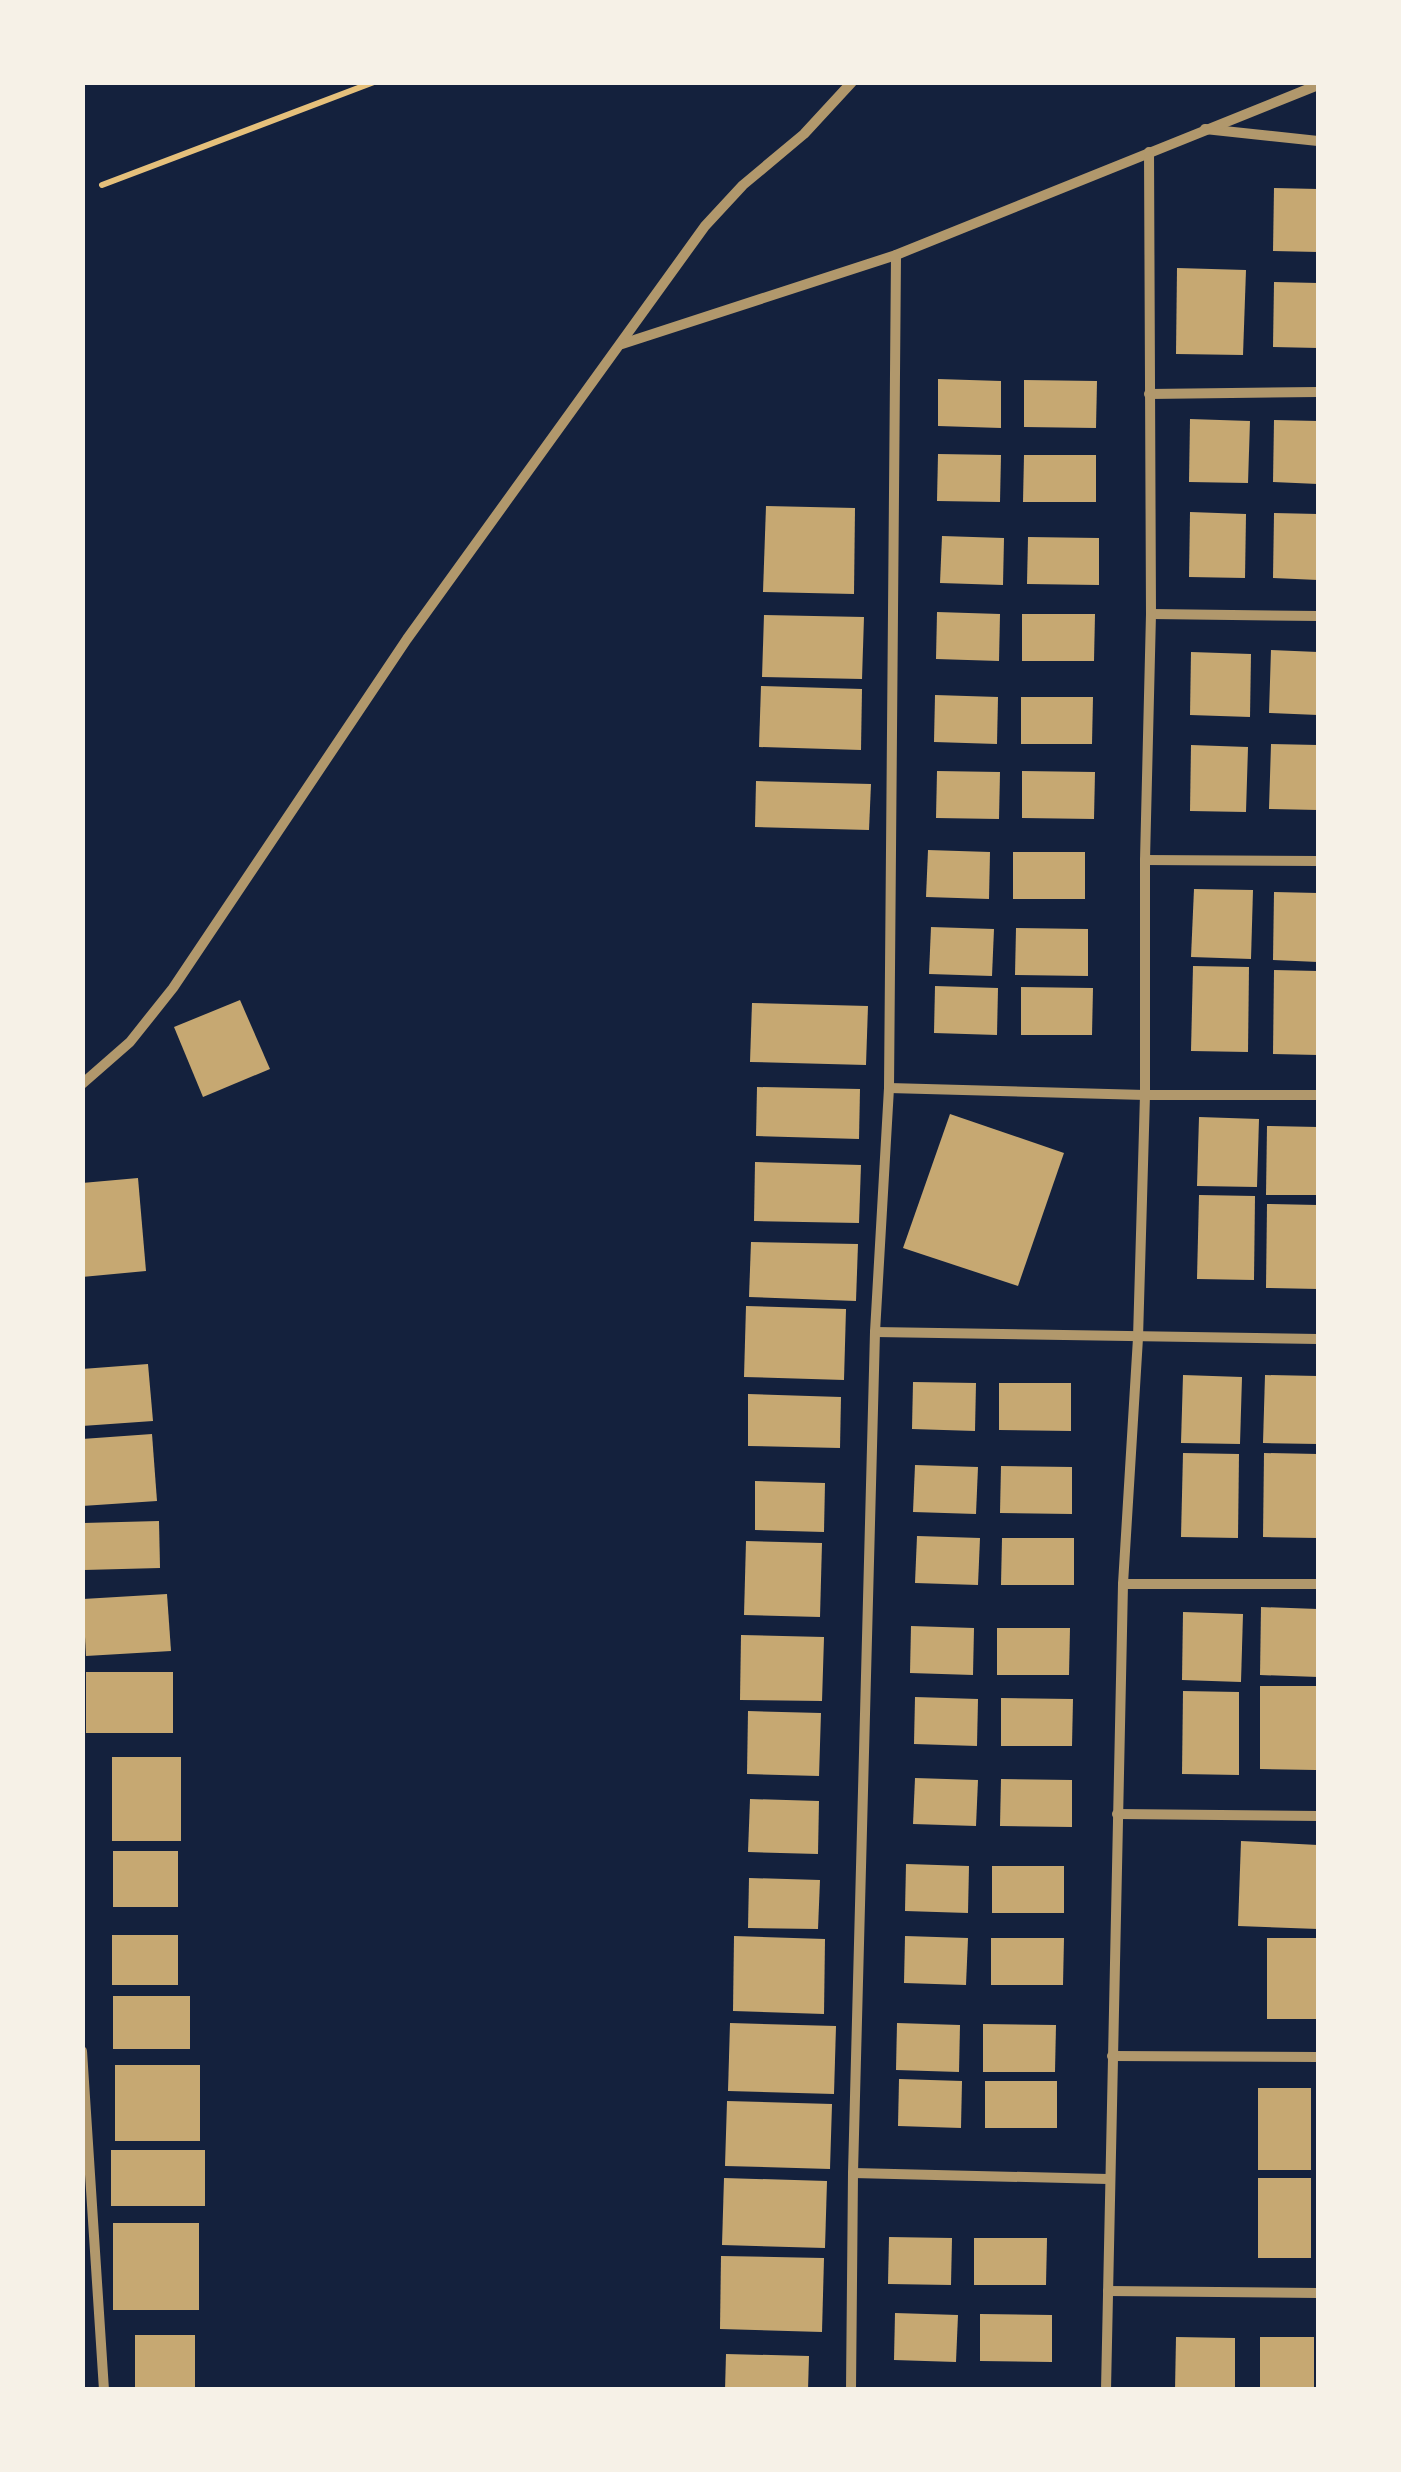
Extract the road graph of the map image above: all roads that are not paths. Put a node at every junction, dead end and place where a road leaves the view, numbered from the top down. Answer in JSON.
{"nodes":[{"id":1,"x":852,"y":82,"type":"edge"},
{"id":2,"x":1318,"y":85,"type":"edge"},
{"id":3,"x":1204,"y":129,"type":"junction"},
{"id":4,"x":1318,"y":141,"type":"edge"},
{"id":5,"x":1149,"y":152,"type":"junction"},
{"id":6,"x":896,"y":255,"type":"junction"},
{"id":7,"x":621,"y":344,"type":"junction"},
{"id":8,"x":1318,"y":392,"type":"edge"},
{"id":9,"x":1149,"y":394,"type":"junction"},
{"id":10,"x":1151,"y":614,"type":"junction"},
{"id":11,"x":1318,"y":616,"type":"edge"},
{"id":12,"x":1145,"y":860,"type":"junction"},
{"id":13,"x":1318,"y":860,"type":"edge"},
{"id":14,"x":82,"y":1084,"type":"edge"},
{"id":15,"x":890,"y":1088,"type":"junction"},
{"id":16,"x":1145,"y":1095,"type":"junction"},
{"id":17,"x":1318,"y":1095,"type":"edge"},
{"id":18,"x":874,"y":1332,"type":"junction"},
{"id":19,"x":1138,"y":1338,"type":"junction"},
{"id":20,"x":1318,"y":1339,"type":"edge"},
{"id":21,"x":1123,"y":1584,"type":"junction"},
{"id":22,"x":1318,"y":1584,"type":"edge"},
{"id":23,"x":1117,"y":1814,"type":"junction"},
{"id":24,"x":1318,"y":1816,"type":"edge"},
{"id":25,"x":82,"y":2051,"type":"edge"},
{"id":26,"x":1112,"y":2056,"type":"junction"},
{"id":27,"x":1318,"y":2057,"type":"edge"},
{"id":28,"x":853,"y":2173,"type":"junction"},
{"id":29,"x":1108,"y":2179,"type":"junction"},
{"id":30,"x":1108,"y":2291,"type":"junction"},
{"id":31,"x":1318,"y":2292,"type":"edge"},
{"id":32,"x":104,"y":2390,"type":"edge"},
{"id":33,"x":852,"y":2390,"type":"edge"},
{"id":34,"x":1106,"y":2390,"type":"edge"}],
"edges":[{"from":1,"to":7,"type":"street"},
{"from":2,"to":3,"type":"street"},
{"from":3,"to":4,"type":"street"},
{"from":3,"to":5,"type":"street"},
{"from":5,"to":6,"type":"street"},
{"from":5,"to":9,"type":"street"},
{"from":6,"to":7,"type":"street"},
{"from":6,"to":15,"type":"street"},
{"from":7,"to":14,"type":"street"},
{"from":8,"to":9,"type":"street"},
{"from":9,"to":10,"type":"street"},
{"from":10,"to":11,"type":"street"},
{"from":10,"to":12,"type":"street"},
{"from":12,"to":13,"type":"street"},
{"from":12,"to":16,"type":"street"},
{"from":15,"to":16,"type":"street"},
{"from":15,"to":18,"type":"street"},
{"from":16,"to":17,"type":"street"},
{"from":16,"to":19,"type":"street"},
{"from":18,"to":19,"type":"street"},
{"from":18,"to":28,"type":"street"},
{"from":19,"to":20,"type":"street"},
{"from":19,"to":21,"type":"street"},
{"from":21,"to":22,"type":"street"},
{"from":21,"to":23,"type":"street"},
{"from":23,"to":24,"type":"street"},
{"from":23,"to":26,"type":"street"},
{"from":25,"to":32,"type":"street"},
{"from":26,"to":27,"type":"street"},
{"from":26,"to":29,"type":"street"},
{"from":28,"to":29,"type":"street"},
{"from":28,"to":33,"type":"street"},
{"from":29,"to":30,"type":"street"},
{"from":30,"to":31,"type":"street"},
{"from":30,"to":34,"type":"street"}]}
